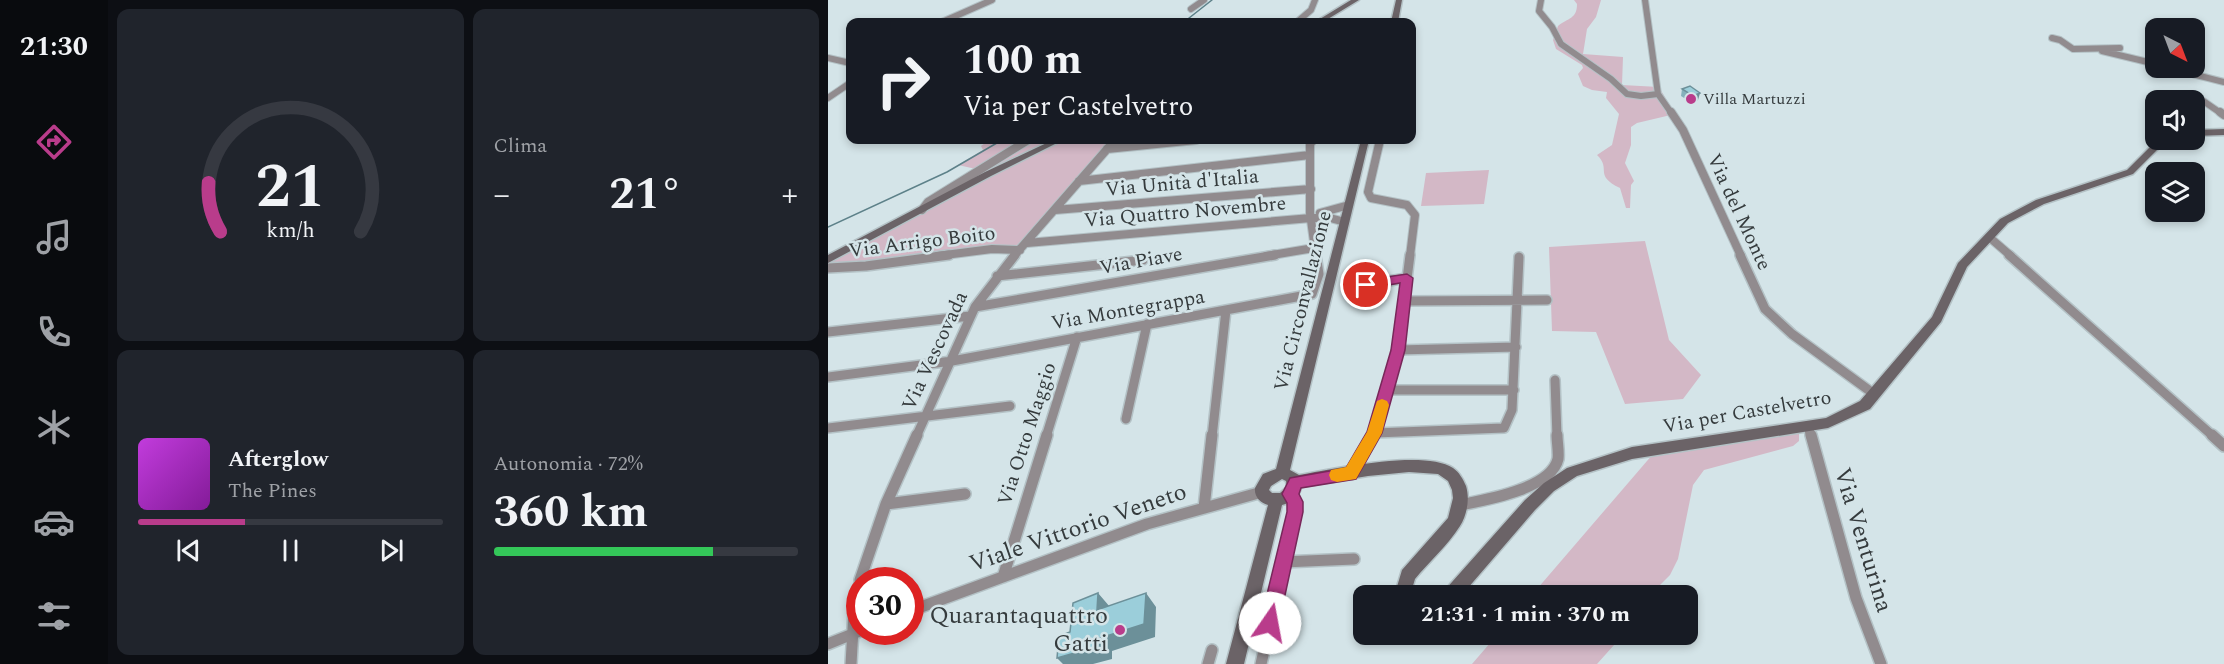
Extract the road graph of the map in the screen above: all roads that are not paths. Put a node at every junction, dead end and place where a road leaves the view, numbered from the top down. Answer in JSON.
{"nodes":[{"id":1,"x":992,"y":0,"type":"edge"},
{"id":2,"x":1204,"y":0,"type":"edge"},
{"id":3,"x":1315,"y":0,"type":"edge"},
{"id":4,"x":1356,"y":0,"type":"edge"},
{"id":5,"x":1399,"y":0,"type":"edge"},
{"id":6,"x":1541,"y":0,"type":"edge"},
{"id":7,"x":1645,"y":0,"type":"edge"},
{"id":8,"x":1191,"y":9,"type":"dead end"},
{"id":9,"x":951,"y":18,"type":"edge"},
{"id":10,"x":1302,"y":18,"type":"edge"},
{"id":11,"x":1326,"y":18,"type":"edge"},
{"id":12,"x":1395,"y":18,"type":"edge"},
{"id":13,"x":2052,"y":38,"type":"dead end"},
{"id":14,"x":2120,"y":48,"type":"dead end"},
{"id":15,"x":2095,"y":49,"type":"junction"},
{"id":16,"x":828,"y":58,"type":"edge"},
{"id":17,"x":2145,"y":61,"type":"edge"},
{"id":18,"x":846,"y":62,"type":"edge"},
{"id":19,"x":2205,"y":77,"type":"edge"},
{"id":20,"x":2224,"y":82,"type":"edge"},
{"id":21,"x":846,"y":86,"type":"edge"},
{"id":22,"x":1658,"y":94,"type":"junction"},
{"id":23,"x":828,"y":98,"type":"edge"},
{"id":24,"x":2205,"y":102,"type":"edge"},
{"id":25,"x":2224,"y":115,"type":"edge"},
{"id":26,"x":2224,"y":132,"type":"edge"},
{"id":27,"x":2205,"y":133,"type":"edge"},
{"id":28,"x":1022,"y":144,"type":"edge"},
{"id":29,"x":1050,"y":144,"type":"edge"},
{"id":30,"x":1111,"y":144,"type":"edge"},
{"id":31,"x":1156,"y":144,"type":"edge"},
{"id":32,"x":1311,"y":144,"type":"edge"},
{"id":33,"x":1364,"y":144,"type":"edge"},
{"id":34,"x":1379,"y":144,"type":"edge"},
{"id":35,"x":1107,"y":149,"type":"junction"},
{"id":36,"x":2152,"y":150,"type":"edge"},
{"id":37,"x":1310,"y":155,"type":"junction"},
{"id":38,"x":1079,"y":181,"type":"junction"},
{"id":39,"x":1311,"y":189,"type":"junction"},
{"id":40,"x":1349,"y":205,"type":"junction"},
{"id":41,"x":922,"y":210,"type":"junction"},
{"id":42,"x":1055,"y":210,"type":"junction"},
{"id":43,"x":1310,"y":216,"type":"junction"},
{"id":44,"x":1345,"y":222,"type":"junction"},
{"id":45,"x":1989,"y":237,"type":"junction"},
{"id":46,"x":1024,"y":246,"type":"junction"},
{"id":47,"x":1314,"y":248,"type":"junction"},
{"id":48,"x":1519,"y":257,"type":"dead end"},
{"id":49,"x":828,"y":260,"type":"edge"},
{"id":50,"x":1143,"y":260,"type":"dead end"},
{"id":51,"x":828,"y":268,"type":"edge"},
{"id":52,"x":997,"y":276,"type":"junction"},
{"id":53,"x":1407,"y":278,"type":"junction"},
{"id":54,"x":1346,"y":288,"type":"dead end"},
{"id":55,"x":1518,"y":300,"type":"junction"},
{"id":56,"x":1547,"y":300,"type":"dead end"},
{"id":57,"x":1405,"y":301,"type":"junction"},
{"id":58,"x":1226,"y":310,"type":"junction"},
{"id":59,"x":973,"y":311,"type":"junction"},
{"id":60,"x":1147,"y":324,"type":"junction"},
{"id":61,"x":828,"y":332,"type":"edge"},
{"id":62,"x":1077,"y":338,"type":"junction"},
{"id":63,"x":1516,"y":347,"type":"junction"},
{"id":64,"x":1398,"y":350,"type":"junction"},
{"id":65,"x":952,"y":361,"type":"junction"},
{"id":66,"x":828,"y":377,"type":"edge"},
{"id":67,"x":1555,"y":380,"type":"dead end"},
{"id":68,"x":1386,"y":390,"type":"junction"},
{"id":69,"x":1514,"y":390,"type":"junction"},
{"id":70,"x":1874,"y":394,"type":"junction"},
{"id":71,"x":1010,"y":406,"type":"dead end"},
{"id":72,"x":925,"y":417,"type":"junction"},
{"id":73,"x":1126,"y":419,"type":"dead end"},
{"id":74,"x":1808,"y":426,"type":"junction"},
{"id":75,"x":828,"y":429,"type":"edge"},
{"id":76,"x":1375,"y":433,"type":"junction"},
{"id":77,"x":2224,"y":446,"type":"edge"},
{"id":78,"x":1281,"y":473,"type":"junction"},
{"id":79,"x":1351,"y":474,"type":"junction"},
{"id":80,"x":1281,"y":492,"type":"junction"},
{"id":81,"x":965,"y":494,"type":"dead end"},
{"id":82,"x":886,"y":504,"type":"junction"},
{"id":83,"x":1460,"y":505,"type":"junction"},
{"id":84,"x":1204,"y":508,"type":"junction"},
{"id":85,"x":1354,"y":559,"type":"dead end"},
{"id":86,"x":1283,"y":562,"type":"junction"},
{"id":87,"x":865,"y":567,"type":"edge"},
{"id":88,"x":1003,"y":577,"type":"junction"},
{"id":89,"x":1405,"y":585,"type":"edge"},
{"id":90,"x":1460,"y":585,"type":"edge"},
{"id":91,"x":924,"y":606,"type":"edge"},
{"id":92,"x":846,"y":636,"type":"edge"},
{"id":93,"x":828,"y":644,"type":"edge"},
{"id":94,"x":854,"y":645,"type":"edge"},
{"id":95,"x":1212,"y":650,"type":"dead end"},
{"id":96,"x":851,"y":664,"type":"edge"},
{"id":97,"x":1208,"y":664,"type":"edge"},
{"id":98,"x":1235,"y":664,"type":"edge"},
{"id":99,"x":1261,"y":664,"type":"edge"},
{"id":100,"x":1881,"y":664,"type":"edge"}],
"edges":[{"from":1,"to":9,"type":"street"},
{"from":2,"to":8,"type":"street"},
{"from":3,"to":10,"type":"street"},
{"from":4,"to":11,"type":"street"},
{"from":5,"to":12,"type":"street"},
{"from":6,"to":22,"type":"street"},
{"from":7,"to":22,"type":"street","name":"Via del Monte"},
{"from":13,"to":15,"type":"street"},
{"from":14,"to":15,"type":"street"},
{"from":15,"to":17,"type":"street"},
{"from":16,"to":18,"type":"street"},
{"from":19,"to":20,"type":"street"},
{"from":21,"to":23,"type":"street"},
{"from":22,"to":70,"type":"street","name":"Via del Monte"},
{"from":24,"to":25,"type":"street"},
{"from":26,"to":27,"type":"street"},
{"from":28,"to":41,"type":"street"},
{"from":29,"to":41,"type":"street"},
{"from":30,"to":35,"type":"street","name":"Via Vescovada"},
{"from":31,"to":35,"type":"street"},
{"from":32,"to":37,"type":"street"},
{"from":33,"to":40,"type":"street","name":"Via Circonvallazione"},
{"from":34,"to":53,"type":"street"},
{"from":35,"to":38,"type":"street","name":"Via Vescovada"},
{"from":36,"to":45,"type":"street","name":"Via per Castelvetro"},
{"from":37,"to":38,"type":"street"},
{"from":37,"to":39,"type":"street"},
{"from":38,"to":42,"type":"street","name":"Via Vescovada"},
{"from":39,"to":42,"type":"street","name":"Via Unità d'Italia"},
{"from":39,"to":43,"type":"street"},
{"from":40,"to":43,"type":"street"},
{"from":40,"to":44,"type":"street","name":"Via Circonvallazione"},
{"from":41,"to":49,"type":"street"},
{"from":42,"to":46,"type":"street","name":"Via Vescovada"},
{"from":43,"to":44,"type":"street","name":"Via Quattro Novembre"},
{"from":43,"to":46,"type":"street","name":"Via Quattro Novembre"},
{"from":43,"to":47,"type":"street"},
{"from":44,"to":78,"type":"street","name":"Via Circonvallazione"},
{"from":45,"to":70,"type":"street","name":"Via per Castelvetro"},
{"from":45,"to":77,"type":"street"},
{"from":46,"to":51,"type":"street","name":"Via Arrigo Boito"},
{"from":46,"to":52,"type":"street","name":"Via Vescovada"},
{"from":47,"to":58,"type":"street","name":"Via Montegrappa"},
{"from":47,"to":59,"type":"street","name":"Via Piave"},
{"from":48,"to":55,"type":"street"},
{"from":50,"to":52,"type":"street"},
{"from":52,"to":59,"type":"street","name":"Via Vescovada"},
{"from":53,"to":54,"type":"street"},
{"from":53,"to":57,"type":"street"},
{"from":55,"to":56,"type":"street"},
{"from":55,"to":57,"type":"street"},
{"from":55,"to":63,"type":"street"},
{"from":57,"to":64,"type":"street"},
{"from":58,"to":60,"type":"street","name":"Via Montegrappa"},
{"from":58,"to":84,"type":"street"},
{"from":59,"to":61,"type":"street","name":"Via Piave"},
{"from":59,"to":65,"type":"street","name":"Via Vescovada"},
{"from":60,"to":62,"type":"street","name":"Via Montegrappa"},
{"from":60,"to":73,"type":"street"},
{"from":62,"to":65,"type":"street","name":"Via Montegrappa"},
{"from":62,"to":88,"type":"street","name":"Via Otto Maggio"},
{"from":63,"to":64,"type":"street"},
{"from":63,"to":69,"type":"street"},
{"from":64,"to":68,"type":"street"},
{"from":65,"to":66,"type":"street","name":"Via Montegrappa"},
{"from":65,"to":72,"type":"street","name":"Via Vescovada"},
{"from":67,"to":83,"type":"street"},
{"from":68,"to":69,"type":"street"},
{"from":68,"to":76,"type":"street"},
{"from":69,"to":76,"type":"street"},
{"from":70,"to":74,"type":"street","name":"Via per Castelvetro"},
{"from":71,"to":72,"type":"street"},
{"from":72,"to":75,"type":"street"},
{"from":72,"to":82,"type":"street","name":"Via Vescovada"},
{"from":74,"to":90,"type":"street","name":"Via per Castelvetro"},
{"from":74,"to":100,"type":"street","name":"Via Venturina"},
{"from":76,"to":79,"type":"street"},
{"from":78,"to":80,"type":"street"},
{"from":78,"to":80,"type":"street"},
{"from":79,"to":80,"type":"street"},
{"from":79,"to":83,"type":"street"},
{"from":80,"to":84,"type":"street","name":"Viale Vittorio Veneto"},
{"from":80,"to":86,"type":"street"},
{"from":80,"to":98,"type":"street"},
{"from":81,"to":82,"type":"street"},
{"from":82,"to":87,"type":"street","name":"Via Vescovada"},
{"from":83,"to":89,"type":"street"},
{"from":84,"to":88,"type":"street","name":"Viale Vittorio Veneto"},
{"from":85,"to":86,"type":"street"},
{"from":86,"to":99,"type":"street"},
{"from":88,"to":91,"type":"street","name":"Viale Vittorio Veneto"},
{"from":92,"to":93,"type":"street"},
{"from":94,"to":96,"type":"street","name":"Via Vescovada"},
{"from":95,"to":97,"type":"street"}]}
